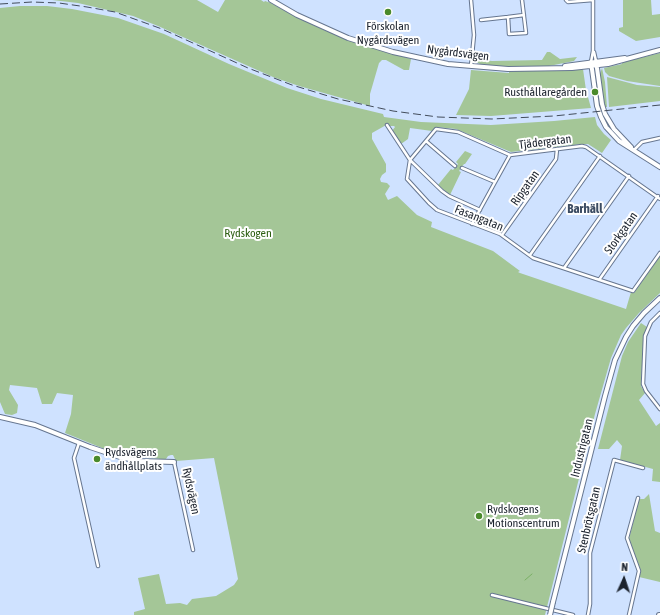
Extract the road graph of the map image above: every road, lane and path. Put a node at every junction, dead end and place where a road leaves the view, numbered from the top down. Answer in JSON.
{"nodes":[{"id":1,"x":271,"y":0,"type":"edge"},
{"id":2,"x":471,"y":0,"type":"edge"},
{"id":3,"x":522,"y":0,"type":"edge"},
{"id":4,"x":566,"y":0,"type":"edge"},
{"id":5,"x":593,"y":0,"type":"edge"},
{"id":6,"x":524,"y":15,"type":"junction"},
{"id":7,"x":508,"y":17,"type":"junction"},
{"id":8,"x":481,"y":20,"type":"dead end"},
{"id":9,"x":660,"y":50,"type":"edge"},
{"id":10,"x":594,"y":64,"type":"junction"},
{"id":11,"x":471,"y":66,"type":"junction"},
{"id":12,"x":387,"y":125,"type":"dead end"},
{"id":13,"x":660,"y":138,"type":"edge"},
{"id":14,"x":426,"y":141,"type":"junction"},
{"id":15,"x":557,"y":149,"type":"junction"},
{"id":16,"x":634,"y":150,"type":"junction"},
{"id":17,"x":510,"y":155,"type":"junction"},
{"id":18,"x":600,"y":156,"type":"junction"},
{"id":19,"x":410,"y":160,"type":"junction"},
{"id":20,"x":455,"y":166,"type":"dead end"},
{"id":21,"x":660,"y":167,"type":"edge"},
{"id":22,"x":462,"y":168,"type":"dead end"},
{"id":23,"x":629,"y":176,"type":"junction"},
{"id":24,"x":495,"y":182,"type":"junction"},
{"id":25,"x":659,"y":197,"type":"edge"},
{"id":26,"x":480,"y":210,"type":"junction"},
{"id":27,"x":472,"y":224,"type":"junction"},
{"id":28,"x":502,"y":235,"type":"junction"},
{"id":29,"x":660,"y":254,"type":"edge"},
{"id":30,"x":530,"y":255,"type":"junction"},
{"id":31,"x":564,"y":268,"type":"junction"},
{"id":32,"x":599,"y":280,"type":"junction"},
{"id":33,"x":660,"y":298,"type":"edge"},
{"id":34,"x":660,"y":313,"type":"edge"},
{"id":35,"x":660,"y":409,"type":"edge"},
{"id":36,"x":0,"y":417,"type":"edge"},
{"id":37,"x":79,"y":442,"type":"junction"},
{"id":38,"x":174,"y":462,"type":"joint"},
{"id":39,"x":643,"y":468,"type":"dead end"},
{"id":40,"x":638,"y":498,"type":"dead end"},
{"id":41,"x":193,"y":550,"type":"dead end"},
{"id":42,"x":98,"y":566,"type":"dead end"},
{"id":43,"x":492,"y":595,"type":"dead end"},
{"id":44,"x":550,"y":615,"type":"edge"},
{"id":45,"x":573,"y":615,"type":"edge"},
{"id":46,"x":588,"y":615,"type":"edge"},
{"id":47,"x":628,"y":615,"type":"edge"}],
"edges":[{"from":1,"to":11,"type":"street","name":"Nygårdsvägen"},
{"from":2,"to":11,"type":"street"},
{"from":3,"to":6,"type":"street"},
{"from":4,"to":5,"type":"street"},
{"from":5,"to":10,"type":"street"},
{"from":6,"to":7,"type":"street"},
{"from":6,"to":7,"type":"street"},
{"from":7,"to":8,"type":"street"},
{"from":9,"to":10,"type":"street","name":"Nygårdsvägen"},
{"from":10,"to":11,"type":"street","name":"Nygårdsvägen"},
{"from":10,"to":16,"type":"street"},
{"from":12,"to":19,"type":"street"},
{"from":13,"to":16,"type":"street"},
{"from":14,"to":17,"type":"street","name":"Tjädergatan"},
{"from":14,"to":19,"type":"street","name":"Tjädergatan"},
{"from":14,"to":20,"type":"street"},
{"from":15,"to":17,"type":"street","name":"Tjädergatan"},
{"from":15,"to":18,"type":"street","name":"Tjädergatan"},
{"from":15,"to":28,"type":"street","name":"Ripgatan"},
{"from":16,"to":21,"type":"street"},
{"from":17,"to":24,"type":"street"},
{"from":18,"to":23,"type":"street","name":"Tjädergatan"},
{"from":18,"to":30,"type":"street"},
{"from":19,"to":26,"type":"street"},
{"from":19,"to":27,"type":"street","name":"Fasangatan"},
{"from":22,"to":24,"type":"street"},
{"from":23,"to":25,"type":"street","name":"Tjädergatan"},
{"from":23,"to":31,"type":"street"},
{"from":24,"to":26,"type":"street"},
{"from":25,"to":32,"type":"street","name":"Storkgatan"},
{"from":26,"to":27,"type":"street"},
{"from":27,"to":28,"type":"street","name":"Fasangatan"},
{"from":28,"to":30,"type":"street","name":"Fasangatan"},
{"from":29,"to":32,"type":"street","name":"Fasangatan"},
{"from":30,"to":31,"type":"street","name":"Fasangatan"},
{"from":31,"to":32,"type":"street","name":"Fasangatan"},
{"from":33,"to":44,"type":"street","name":"Industrigatan","bridge":true},
{"from":34,"to":35,"type":"street"},
{"from":36,"to":37,"type":"street","name":"Rydsvägen"},
{"from":37,"to":38,"type":"street","name":"Rydsvägen"},
{"from":37,"to":42,"type":"street"},
{"from":38,"to":41,"type":"street","name":"Rydsvägen"},
{"from":39,"to":46,"type":"street","name":"Stenbrötsgatan"},
{"from":40,"to":47,"type":"street"},
{"from":43,"to":45,"type":"street"}]}
